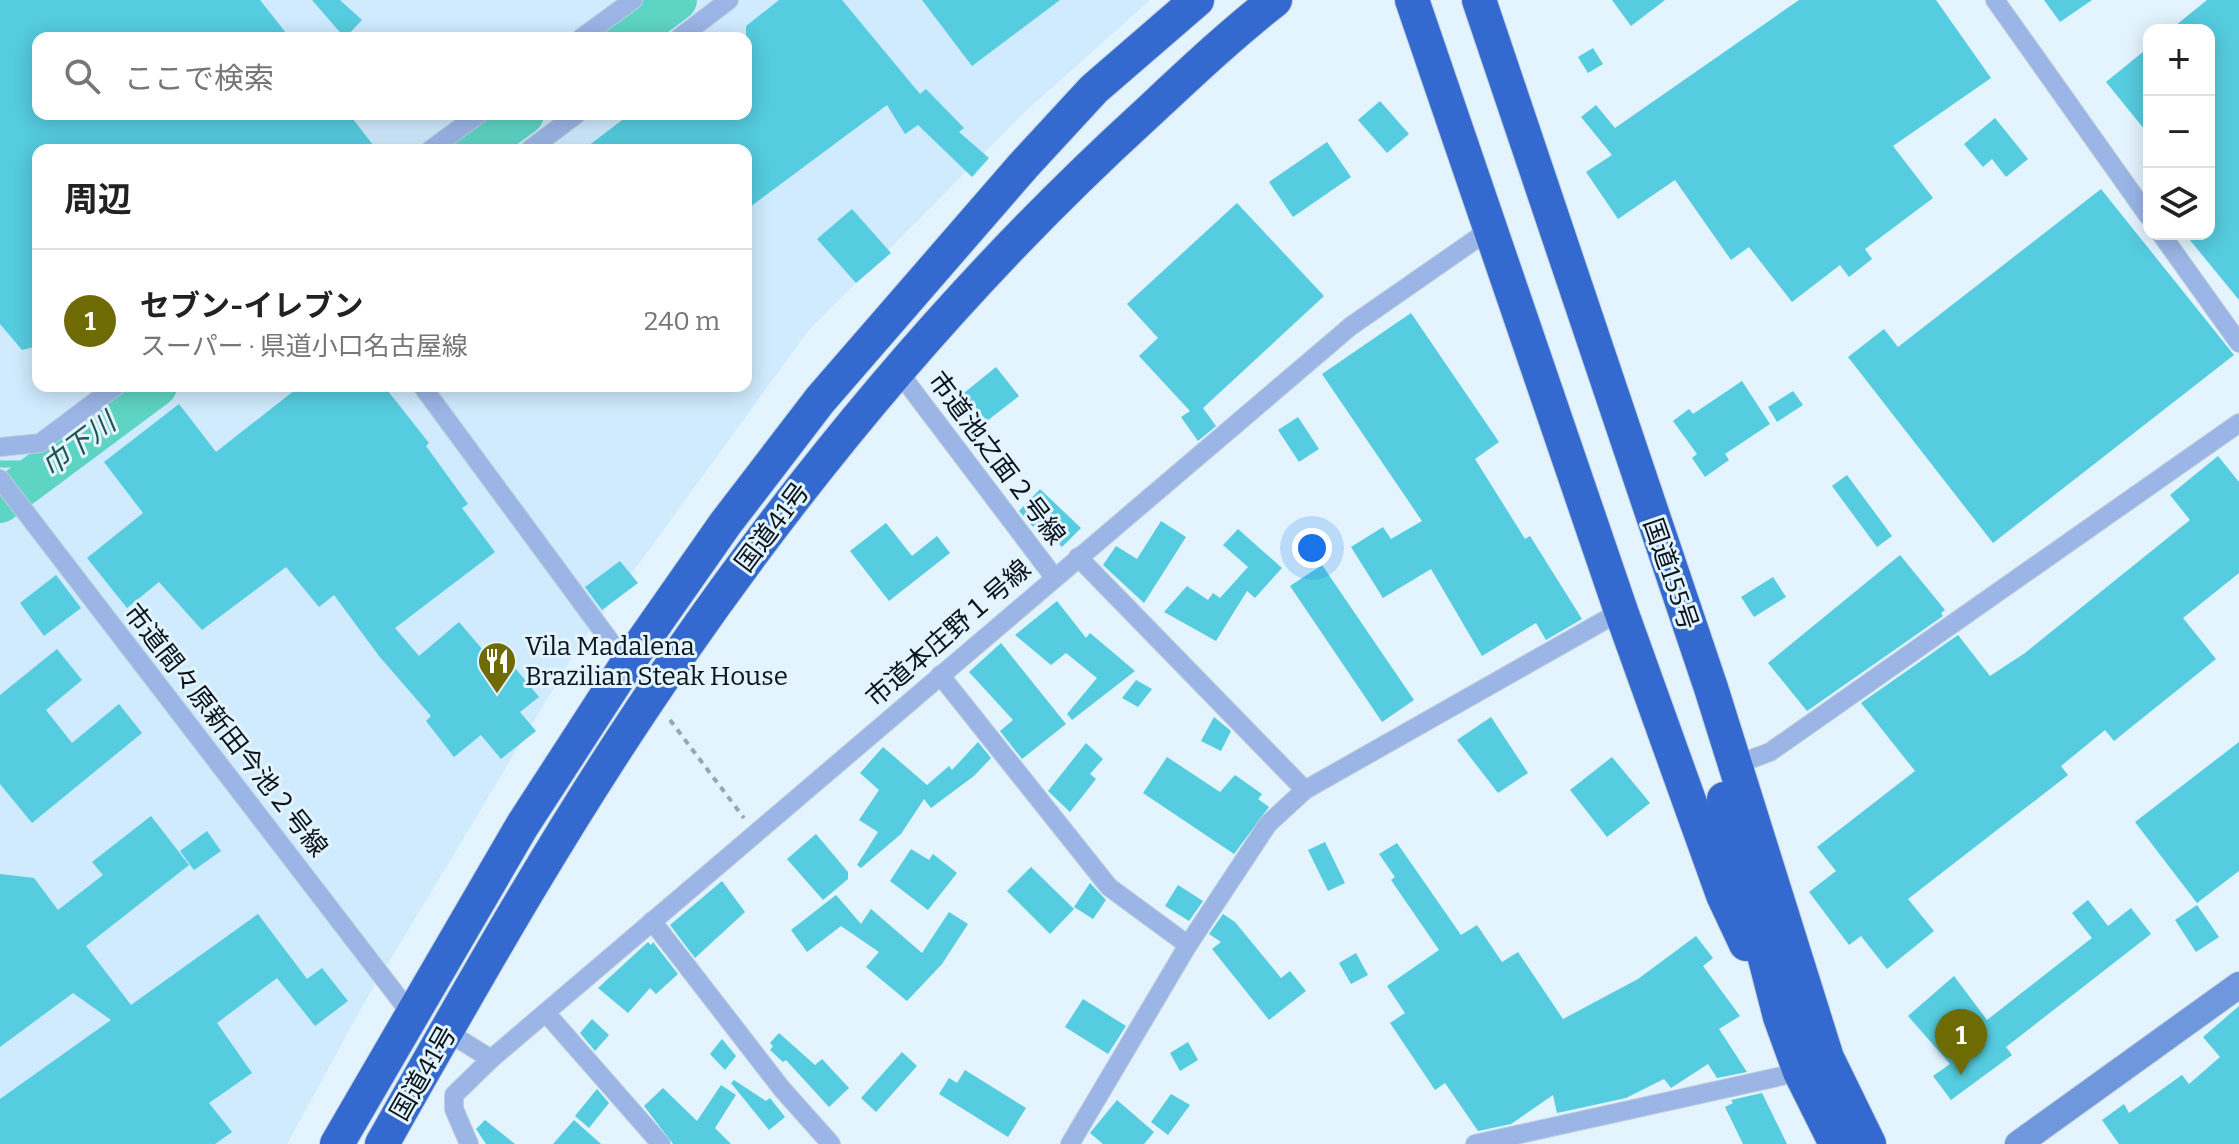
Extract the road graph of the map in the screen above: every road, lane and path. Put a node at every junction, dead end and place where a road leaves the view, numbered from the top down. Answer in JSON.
{"nodes":[{"id":1,"x":633,"y":0,"type":"edge"},
{"id":2,"x":729,"y":0,"type":"edge"},
{"id":3,"x":1197,"y":0,"type":"edge"},
{"id":4,"x":1275,"y":0,"type":"edge"},
{"id":5,"x":1412,"y":0,"type":"edge"},
{"id":6,"x":1462,"y":0,"type":"edge"},
{"id":7,"x":1479,"y":0,"type":"edge"},
{"id":8,"x":1503,"y":0,"type":"edge"},
{"id":9,"x":1995,"y":0,"type":"edge"},
{"id":10,"x":589,"y":32,"type":"edge"},
{"id":11,"x":687,"y":32,"type":"edge"},
{"id":12,"x":471,"y":120,"type":"edge"},
{"id":13,"x":569,"y":120,"type":"edge"},
{"id":14,"x":438,"y":144,"type":"edge"},
{"id":15,"x":537,"y":144,"type":"edge"},
{"id":16,"x":2143,"y":209,"type":"edge"},
{"id":17,"x":1492,"y":228,"type":"junction"},
{"id":18,"x":2165,"y":240,"type":"edge"},
{"id":19,"x":2239,"y":343,"type":"edge"},
{"id":20,"x":898,"y":371,"type":"junction"},
{"id":21,"x":108,"y":392,"type":"edge"},
{"id":22,"x":426,"y":392,"type":"edge"},
{"id":23,"x":2239,"y":423,"type":"edge"},
{"id":24,"x":0,"y":447,"type":"edge"},
{"id":25,"x":0,"y":479,"type":"edge"},
{"id":26,"x":1078,"y":557,"type":"junction"},
{"id":27,"x":1659,"y":563,"type":"junction"},
{"id":28,"x":1054,"y":577,"type":"junction"},
{"id":29,"x":1621,"y":611,"type":"junction"},
{"id":30,"x":627,"y":664,"type":"junction"},
{"id":31,"x":940,"y":675,"type":"junction"},
{"id":32,"x":1711,"y":688,"type":"junction"},
{"id":33,"x":652,"y":695,"type":"junction"},
{"id":34,"x":1735,"y":765,"type":"junction"},
{"id":35,"x":1305,"y":790,"type":"junction"},
{"id":36,"x":755,"y":833,"type":"junction"},
{"id":37,"x":652,"y":921,"type":"junction"},
{"id":38,"x":1188,"y":945,"type":"junction"},
{"id":39,"x":2239,"y":985,"type":"edge"},
{"id":40,"x":546,"y":1013,"type":"junction"},
{"id":41,"x":411,"y":1014,"type":"junction"},
{"id":42,"x":1780,"y":1017,"type":"junction"},
{"id":43,"x":446,"y":1031,"type":"junction"},
{"id":44,"x":491,"y":1059,"type":"junction"},
{"id":45,"x":1800,"y":1072,"type":"junction"},
{"id":46,"x":337,"y":1144,"type":"edge"},
{"id":47,"x":382,"y":1144,"type":"edge"},
{"id":48,"x":469,"y":1144,"type":"edge"},
{"id":49,"x":661,"y":1144,"type":"edge"},
{"id":50,"x":831,"y":1144,"type":"edge"},
{"id":51,"x":1070,"y":1144,"type":"edge"},
{"id":52,"x":1475,"y":1144,"type":"edge"},
{"id":53,"x":1836,"y":1144,"type":"edge"},
{"id":54,"x":1869,"y":1144,"type":"edge"},
{"id":55,"x":2018,"y":1144,"type":"edge"}],
"edges":[{"from":1,"to":10,"type":"street"},
{"from":2,"to":11,"type":"street"},
{"from":3,"to":30,"type":"highway","name":"国道41号"},
{"from":4,"to":20,"type":"highway","name":"国道41号"},
{"from":5,"to":17,"type":"highway"},
{"from":6,"to":27,"type":"highway","name":"国道155号"},
{"from":7,"to":27,"type":"highway","name":"国道155号"},
{"from":8,"to":32,"type":"highway"},
{"from":9,"to":16,"type":"street"},
{"from":12,"to":14,"type":"street"},
{"from":13,"to":15,"type":"street"},
{"from":17,"to":26,"type":"street","name":"市道本庄野１号線"},
{"from":17,"to":29,"type":"highway"},
{"from":18,"to":19,"type":"street"},
{"from":20,"to":28,"type":"street","name":"市道池之面２号線"},
{"from":20,"to":33,"type":"highway","name":"国道41号"},
{"from":21,"to":24,"type":"street"},
{"from":22,"to":30,"type":"street"},
{"from":23,"to":34,"type":"street"},
{"from":25,"to":41,"type":"street","name":"市道間々原新田今池２号線"},
{"from":26,"to":28,"type":"street","name":"市道本庄野１号線"},
{"from":26,"to":35,"type":"street"},
{"from":27,"to":32,"type":"highway","name":"国道155号"},
{"from":27,"to":42,"type":"highway","name":"国道155号"},
{"from":28,"to":31,"type":"street","name":"市道本庄野１号線"},
{"from":29,"to":35,"type":"street"},
{"from":29,"to":42,"type":"highway"},
{"from":30,"to":41,"type":"highway","name":"国道41号"},
{"from":31,"to":36,"type":"street","name":"市道本庄野１号線"},
{"from":31,"to":38,"type":"street"},
{"from":32,"to":34,"type":"highway","name":"国道155号"},
{"from":33,"to":36,"type":"path"},
{"from":33,"to":43,"type":"highway","name":"国道41号"},
{"from":34,"to":54,"type":"highway","name":"国道155号"},
{"from":35,"to":38,"type":"street"},
{"from":36,"to":37,"type":"street","name":"市道本庄野１号線"},
{"from":37,"to":40,"type":"street","name":"市道本庄野１号線"},
{"from":37,"to":50,"type":"street"},
{"from":38,"to":51,"type":"street"},
{"from":39,"to":55,"type":"main road"},
{"from":40,"to":44,"type":"street","name":"市道本庄野１号線"},
{"from":40,"to":49,"type":"street"},
{"from":41,"to":46,"type":"highway","name":"国道41号"},
{"from":42,"to":45,"type":"highway","name":"国道155号"},
{"from":43,"to":44,"type":"street"},
{"from":43,"to":47,"type":"highway","name":"国道41号"},
{"from":44,"to":48,"type":"street","name":"市道本庄野１号線"},
{"from":45,"to":52,"type":"street"},
{"from":45,"to":53,"type":"highway","name":"国道155号"}]}
